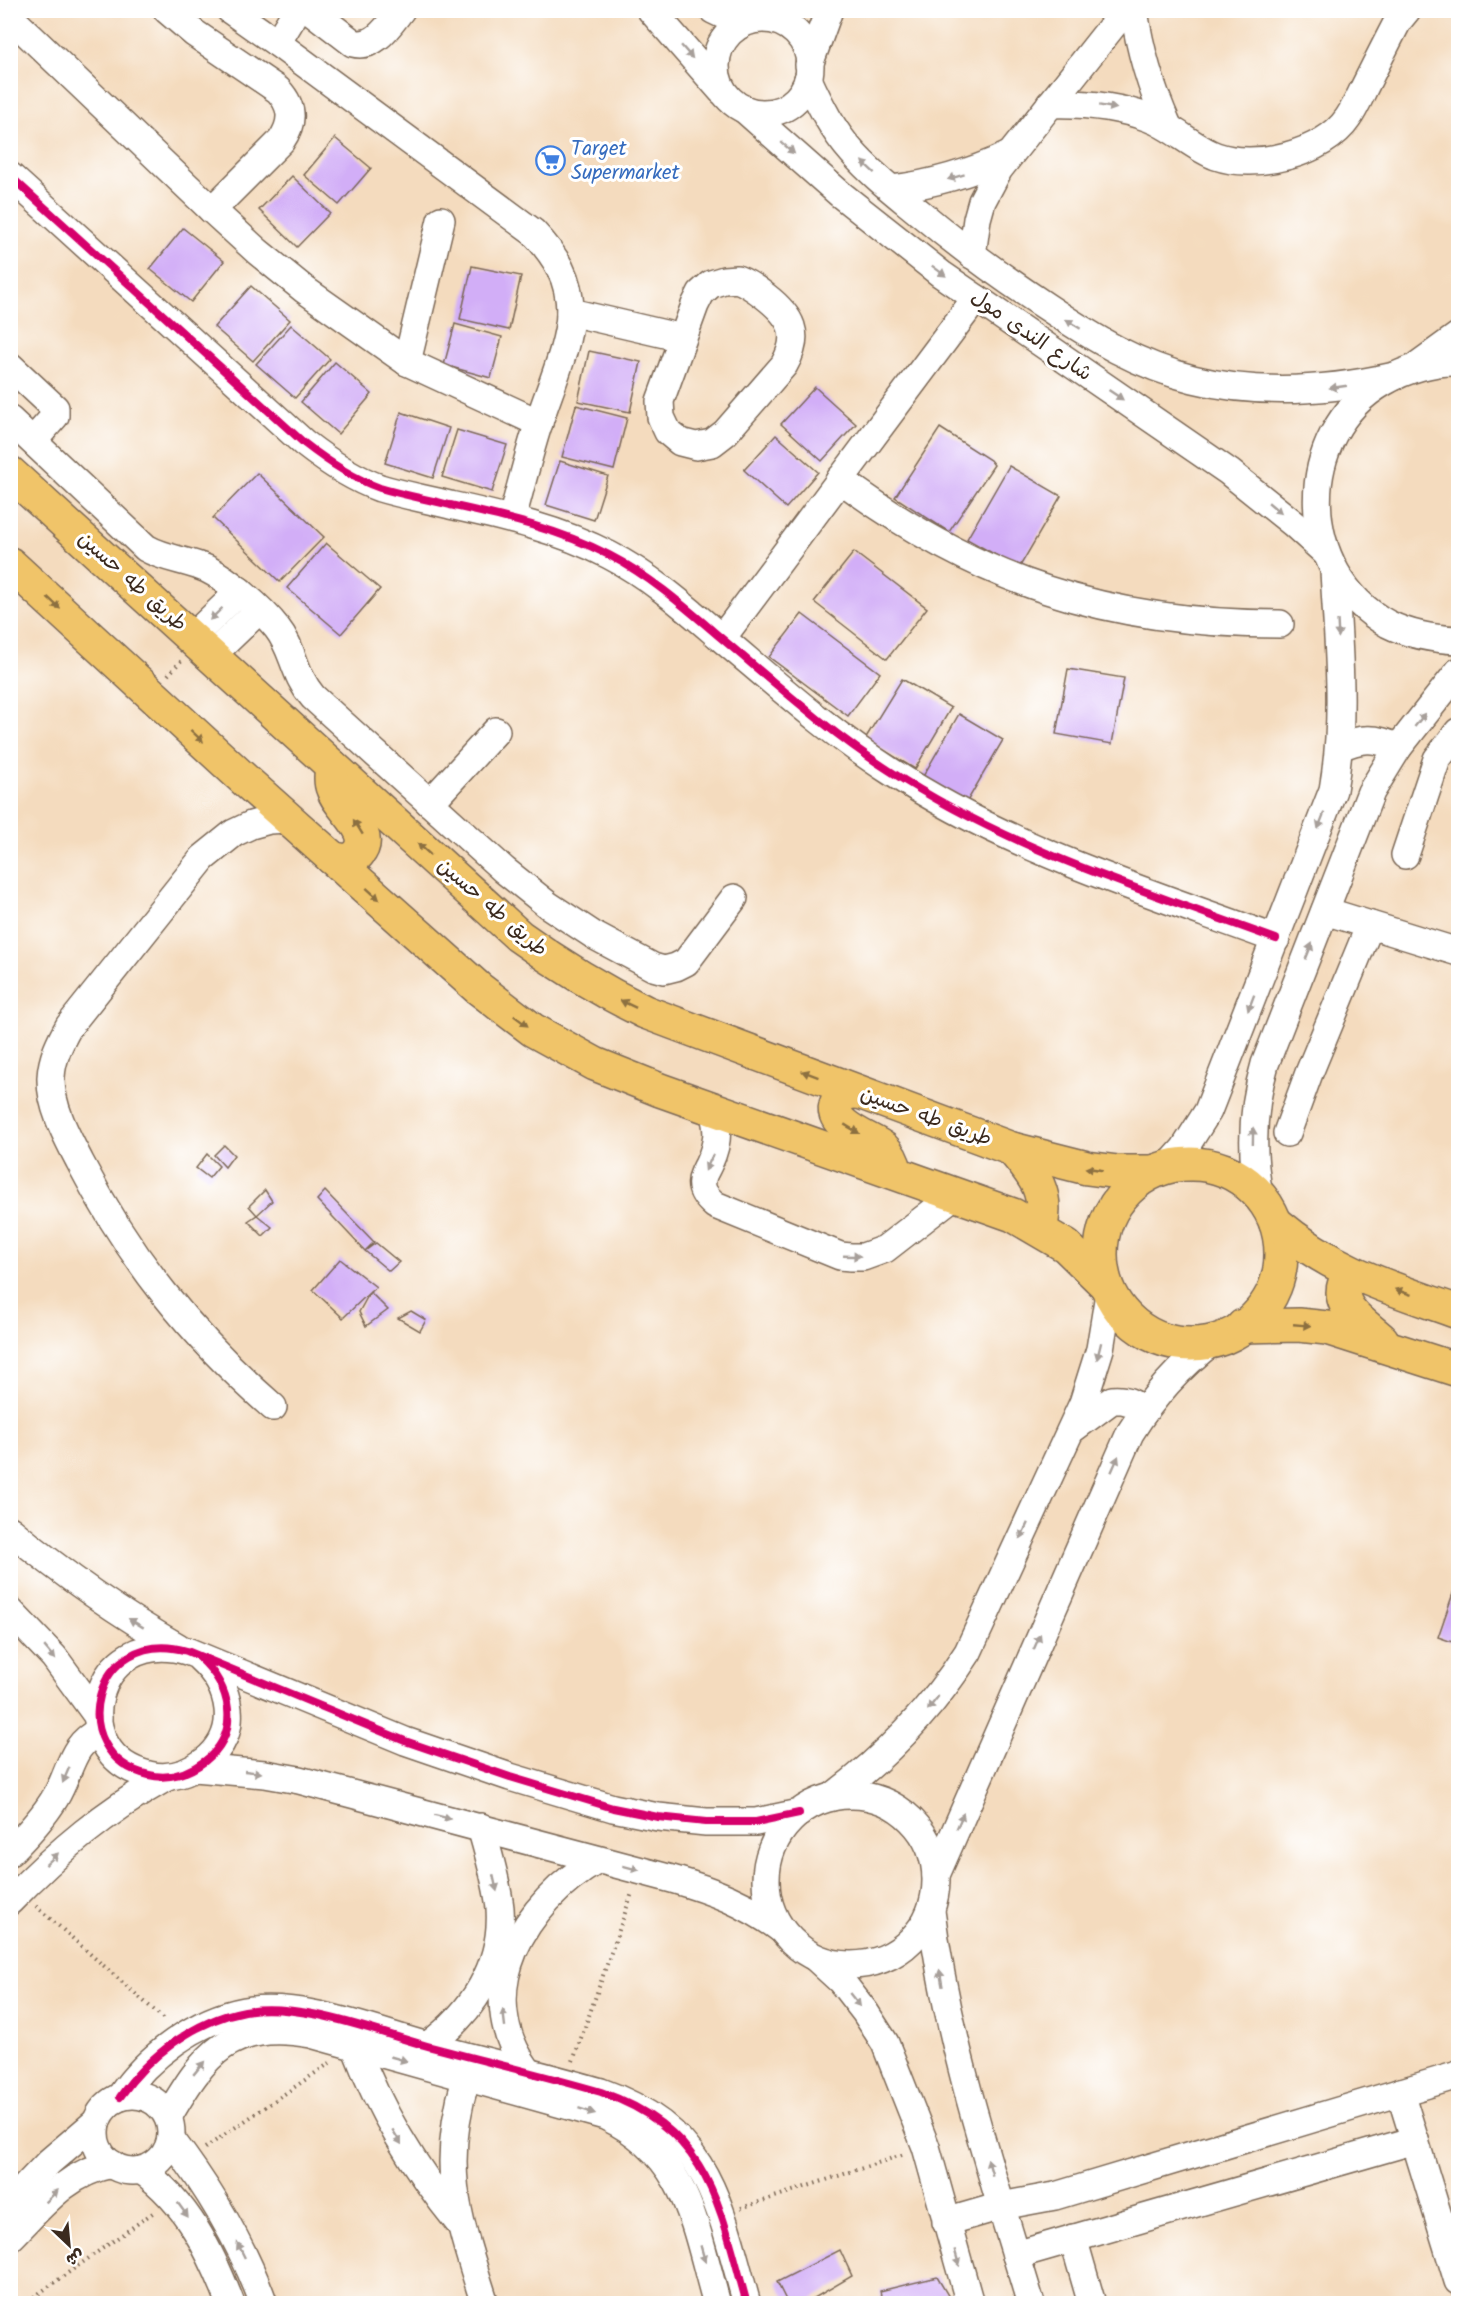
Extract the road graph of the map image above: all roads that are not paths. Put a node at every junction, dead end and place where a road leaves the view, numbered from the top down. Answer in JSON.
{"nodes":[{"id":1,"x":167,"y":10,"type":"edge"},
{"id":2,"x":230,"y":10,"type":"edge"},
{"id":3,"x":297,"y":10,"type":"edge"},
{"id":4,"x":310,"y":10,"type":"edge"},
{"id":5,"x":402,"y":10,"type":"edge"},
{"id":6,"x":651,"y":10,"type":"edge"},
{"id":7,"x":713,"y":10,"type":"edge"},
{"id":8,"x":829,"y":10,"type":"edge"},
{"id":9,"x":1125,"y":10,"type":"edge"},
{"id":10,"x":1134,"y":10,"type":"edge"},
{"id":11,"x":1401,"y":14,"type":"edge"},
{"id":12,"x":10,"y":17,"type":"edge"},
{"id":13,"x":767,"y":18,"type":"edge"},
{"id":14,"x":277,"y":43,"type":"junction"},
{"id":15,"x":809,"y":72,"type":"junction"},
{"id":16,"x":734,"y":101,"type":"junction"},
{"id":17,"x":1050,"y":104,"type":"junction"},
{"id":18,"x":1168,"y":126,"type":"junction"},
{"id":19,"x":1010,"y":154,"type":"junction"},
{"id":20,"x":10,"y":177,"type":"edge"},
{"id":21,"x":892,"y":189,"type":"junction"},
{"id":22,"x":212,"y":210,"type":"junction"},
{"id":23,"x":441,"y":220,"type":"dead end"},
{"id":24,"x":972,"y":255,"type":"junction"},
{"id":25,"x":976,"y":298,"type":"junction"},
{"id":26,"x":570,"y":312,"type":"junction"},
{"id":27,"x":1458,"y":336,"type":"edge"},
{"id":28,"x":682,"y":338,"type":"junction"},
{"id":29,"x":407,"y":362,"type":"junction"},
{"id":30,"x":1458,"y":362,"type":"edge"},
{"id":31,"x":10,"y":366,"type":"edge"},
{"id":32,"x":1404,"y":372,"type":"junction"},
{"id":33,"x":10,"y":420,"type":"edge"},
{"id":34,"x":539,"y":423,"type":"junction"},
{"id":35,"x":33,"y":441,"type":"junction"},
{"id":36,"x":10,"y":473,"type":"edge"},
{"id":37,"x":840,"y":479,"type":"junction"},
{"id":38,"x":513,"y":519,"type":"junction"},
{"id":39,"x":1330,"y":562,"type":"junction"},
{"id":40,"x":10,"y":564,"type":"edge"},
{"id":41,"x":249,"y":601,"type":"junction"},
{"id":42,"x":1280,"y":624,"type":"dead end"},
{"id":43,"x":722,"y":638,"type":"junction"},
{"id":44,"x":1458,"y":640,"type":"edge"},
{"id":45,"x":201,"y":645,"type":"junction"},
{"id":46,"x":1458,"y":672,"type":"edge"},
{"id":47,"x":496,"y":731,"type":"dead end"},
{"id":48,"x":1458,"y":732,"type":"edge"},
{"id":49,"x":1339,"y":748,"type":"junction"},
{"id":50,"x":1398,"y":748,"type":"junction"},
{"id":51,"x":333,"y":765,"type":"junction"},
{"id":52,"x":430,"y":803,"type":"junction"},
{"id":53,"x":288,"y":819,"type":"junction"},
{"id":54,"x":1405,"y":855,"type":"dead end"},
{"id":55,"x":332,"y":858,"type":"junction"},
{"id":56,"x":734,"y":898,"type":"dead end"},
{"id":57,"x":1326,"y":911,"type":"junction"},
{"id":58,"x":1370,"y":925,"type":"junction"},
{"id":59,"x":1276,"y":939,"type":"junction"},
{"id":60,"x":1458,"y":952,"type":"edge"},
{"id":61,"x":1235,"y":1043,"type":"junction"},
{"id":62,"x":1268,"y":1056,"type":"junction"},
{"id":63,"x":857,"y":1092,"type":"junction"},
{"id":64,"x":711,"y":1108,"type":"junction"},
{"id":65,"x":1287,"y":1134,"type":"dead end"},
{"id":66,"x":1012,"y":1149,"type":"junction"},
{"id":67,"x":1160,"y":1169,"type":"junction"},
{"id":68,"x":896,"y":1174,"type":"junction"},
{"id":69,"x":956,"y":1194,"type":"junction"},
{"id":70,"x":1259,"y":1194,"type":"junction"},
{"id":71,"x":1276,"y":1223,"type":"junction"},
{"id":72,"x":1040,"y":1229,"type":"junction"},
{"id":73,"x":1350,"y":1273,"type":"junction"},
{"id":74,"x":1107,"y":1289,"type":"junction"},
{"id":75,"x":1458,"y":1312,"type":"edge"},
{"id":76,"x":1244,"y":1326,"type":"junction"},
{"id":77,"x":1213,"y":1341,"type":"junction"},
{"id":78,"x":1388,"y":1347,"type":"junction"},
{"id":79,"x":1458,"y":1370,"type":"edge"},
{"id":80,"x":273,"y":1407,"type":"dead end"},
{"id":81,"x":1144,"y":1412,"type":"junction"},
{"id":82,"x":1071,"y":1429,"type":"junction"},
{"id":83,"x":10,"y":1530,"type":"edge"},
{"id":84,"x":10,"y":1611,"type":"edge"},
{"id":85,"x":194,"y":1655,"type":"junction"},
{"id":86,"x":99,"y":1724,"type":"junction"},
{"id":87,"x":195,"y":1768,"type":"junction"},
{"id":88,"x":167,"y":1777,"type":"junction"},
{"id":89,"x":832,"y":1797,"type":"junction"},
{"id":90,"x":799,"y":1813,"type":"junction"},
{"id":91,"x":481,"y":1827,"type":"junction"},
{"id":92,"x":15,"y":1843,"type":"edge"},
{"id":93,"x":598,"y":1860,"type":"junction"},
{"id":94,"x":936,"y":1875,"type":"junction"},
{"id":95,"x":15,"y":1896,"type":"edge"},
{"id":96,"x":931,"y":1911,"type":"junction"},
{"id":97,"x":781,"y":1929,"type":"junction"},
{"id":98,"x":504,"y":1956,"type":"junction"},
{"id":99,"x":815,"y":1958,"type":"junction"},
{"id":100,"x":355,"y":2046,"type":"junction"},
{"id":101,"x":427,"y":2046,"type":"junction"},
{"id":102,"x":526,"y":2070,"type":"junction"},
{"id":103,"x":1458,"y":2075,"type":"edge"},
{"id":104,"x":466,"y":2079,"type":"junction"},
{"id":105,"x":1400,"y":2092,"type":"junction"},
{"id":106,"x":120,"y":2097,"type":"junction"},
{"id":107,"x":98,"y":2121,"type":"junction"},
{"id":108,"x":175,"y":2139,"type":"junction"},
{"id":109,"x":1415,"y":2140,"type":"junction"},
{"id":110,"x":676,"y":2155,"type":"junction"},
{"id":111,"x":112,"y":2164,"type":"junction"},
{"id":112,"x":141,"y":2170,"type":"junction"},
{"id":113,"x":10,"y":2203,"type":"edge"},
{"id":114,"x":1001,"y":2206,"type":"junction"},
{"id":115,"x":946,"y":2222,"type":"junction"},
{"id":116,"x":459,"y":2224,"type":"junction"},
{"id":117,"x":10,"y":2238,"type":"edge"},
{"id":118,"x":1073,"y":2238,"type":"junction"},
{"id":119,"x":1016,"y":2255,"type":"junction"},
{"id":120,"x":1458,"y":2282,"type":"edge"},
{"id":121,"x":231,"y":2304,"type":"edge"},
{"id":122,"x":264,"y":2304,"type":"edge"},
{"id":123,"x":485,"y":2304,"type":"edge"},
{"id":124,"x":717,"y":2304,"type":"edge"},
{"id":125,"x":747,"y":2304,"type":"edge"},
{"id":126,"x":969,"y":2304,"type":"edge"},
{"id":127,"x":1030,"y":2304,"type":"edge"},
{"id":128,"x":1092,"y":2304,"type":"edge"}],
"edges":[{"from":1,"to":22,"type":"street"},
{"from":2,"to":14,"type":"street"},
{"from":3,"to":14,"type":"street"},
{"from":4,"to":5,"type":"street"},
{"from":6,"to":16,"type":"street","name":"شارع الندى مول","one_way":true},
{"from":7,"to":13,"type":"street"},
{"from":8,"to":15,"type":"street"},
{"from":9,"to":17,"type":"street"},
{"from":10,"to":18,"type":"street"},
{"from":11,"to":18,"type":"street"},
{"from":12,"to":22,"type":"street"},
{"from":13,"to":15,"type":"street"},
{"from":13,"to":16,"type":"street"},
{"from":14,"to":26,"type":"street"},
{"from":15,"to":16,"type":"street"},
{"from":21,"to":15,"type":"street","name":"شارع الندى مول","one_way":true},
{"from":16,"to":25,"type":"street","name":"شارع الندى مول","one_way":true},
{"from":17,"to":18,"type":"street","one_way":true},
{"from":17,"to":19,"type":"street"},
{"from":19,"to":21,"type":"street","one_way":true},
{"from":19,"to":24,"type":"street"},
{"from":20,"to":38,"type":"street"},
{"from":21,"to":24,"type":"street","name":"شارع الندى مول"},
{"from":22,"to":29,"type":"street"},
{"from":23,"to":29,"type":"street"},
{"from":32,"to":24,"type":"street","name":"شارع الندى مول","one_way":true},
{"from":25,"to":37,"type":"street"},
{"from":25,"to":39,"type":"street","name":"شارع الندى مول","one_way":true},
{"from":26,"to":28,"type":"street"},
{"from":26,"to":34,"type":"street"},
{"from":27,"to":32,"type":"street"},
{"from":28,"to":28,"type":"street"},
{"from":29,"to":34,"type":"street"},
{"from":30,"to":32,"type":"street","name":"شارع الندى مول"},
{"from":31,"to":35,"type":"street"},
{"from":32,"to":39,"type":"street"},
{"from":33,"to":35,"type":"street"},
{"from":34,"to":38,"type":"street"},
{"from":35,"to":41,"type":"street"},
{"from":36,"to":45,"type":"main road","name":"طريق طه حسين"},
{"from":37,"to":42,"type":"street"},
{"from":37,"to":43,"type":"street"},
{"from":38,"to":43,"type":"street"},
{"from":39,"to":44,"type":"street"},
{"from":39,"to":49,"type":"street","one_way":true},
{"from":40,"to":53,"type":"main road","one_way":true},
{"from":41,"to":45,"type":"street"},
{"from":41,"to":52,"type":"street"},
{"from":43,"to":59,"type":"street"},
{"from":45,"to":51,"type":"main road","name":"طريق طه حسين"},
{"from":50,"to":46,"type":"street","one_way":true},
{"from":47,"to":52,"type":"street"},
{"from":48,"to":54,"type":"street"},
{"from":49,"to":50,"type":"street"},
{"from":49,"to":59,"type":"street","one_way":true},
{"from":50,"to":57,"type":"street"},
{"from":55,"to":51,"type":"main road","one_way":true},
{"from":63,"to":51,"type":"main road","name":"طريق طه حسين","one_way":true},
{"from":52,"to":56,"type":"street"},
{"from":53,"to":55,"type":"main road"},
{"from":53,"to":80,"type":"street"},
{"from":55,"to":64,"type":"main road","one_way":true},
{"from":57,"to":58,"type":"street"},
{"from":62,"to":57,"type":"street","one_way":true},
{"from":58,"to":60,"type":"street"},
{"from":58,"to":65,"type":"street"},
{"from":59,"to":61,"type":"street","one_way":true},
{"from":61,"to":62,"type":"street"},
{"from":61,"to":67,"type":"street"},
{"from":70,"to":62,"type":"street","one_way":true},
{"from":63,"to":66,"type":"main road","name":"طريق طه حسين"},
{"from":63,"to":68,"type":"main road","one_way":true},
{"from":64,"to":68,"type":"main road"},
{"from":64,"to":69,"type":"street","one_way":true},
{"from":67,"to":66,"type":"main road","name":"طريق طه حسين","one_way":true},
{"from":66,"to":72,"type":"main road"},
{"from":67,"to":70,"type":"main road"},
{"from":67,"to":74,"type":"main road"},
{"from":68,"to":69,"type":"main road"},
{"from":69,"to":72,"type":"main road"},
{"from":70,"to":71,"type":"main road"},
{"from":71,"to":73,"type":"main road"},
{"from":71,"to":76,"type":"main road"},
{"from":72,"to":74,"type":"main road"},
{"from":75,"to":73,"type":"main road","one_way":true},
{"from":73,"to":78,"type":"main road"},
{"from":74,"to":77,"type":"main road"},
{"from":74,"to":82,"type":"street","one_way":true},
{"from":76,"to":77,"type":"main road"},
{"from":76,"to":78,"type":"main road","one_way":true},
{"from":77,"to":81,"type":"street"},
{"from":78,"to":79,"type":"main road"},
{"from":81,"to":82,"type":"street"},
{"from":94,"to":81,"type":"street","one_way":true},
{"from":82,"to":89,"type":"street","one_way":true},
{"from":85,"to":83,"type":"street","one_way":true},
{"from":84,"to":86,"type":"street","one_way":true},
{"from":85,"to":86,"type":"street"},
{"from":85,"to":87,"type":"street"},
{"from":85,"to":90,"type":"street"},
{"from":86,"to":88,"type":"street"},
{"from":86,"to":92,"type":"street","one_way":true},
{"from":87,"to":88,"type":"street"},
{"from":87,"to":91,"type":"street","one_way":true},
{"from":95,"to":88,"type":"street","one_way":true},
{"from":89,"to":90,"type":"street"},
{"from":89,"to":94,"type":"street"},
{"from":90,"to":97,"type":"street"},
{"from":91,"to":93,"type":"street"},
{"from":91,"to":98,"type":"street","one_way":true},
{"from":93,"to":97,"type":"street","one_way":true},
{"from":93,"to":98,"type":"street"},
{"from":94,"to":96,"type":"street"},
{"from":96,"to":99,"type":"street"},
{"from":114,"to":96,"type":"street","one_way":true},
{"from":97,"to":99,"type":"street"},
{"from":98,"to":101,"type":"street"},
{"from":102,"to":98,"type":"street","one_way":true},
{"from":99,"to":115,"type":"street","one_way":true},
{"from":100,"to":104,"type":"street","one_way":true},
{"from":108,"to":100,"type":"street","one_way":true},
{"from":100,"to":116,"type":"street","one_way":true},
{"from":101,"to":102,"type":"street"},
{"from":101,"to":106,"type":"street"},
{"from":102,"to":110,"type":"street"},
{"from":103,"to":105,"type":"street"},
{"from":104,"to":110,"type":"street","one_way":true},
{"from":104,"to":116,"type":"street"},
{"from":105,"to":109,"type":"street"},
{"from":105,"to":114,"type":"street"},
{"from":106,"to":107,"type":"street"},
{"from":106,"to":108,"type":"street"},
{"from":107,"to":111,"type":"street"},
{"from":107,"to":113,"type":"street"},
{"from":108,"to":112,"type":"street"},
{"from":122,"to":108,"type":"street","one_way":true},
{"from":109,"to":118,"type":"street"},
{"from":109,"to":120,"type":"street"},
{"from":110,"to":124,"type":"street","one_way":true},
{"from":110,"to":125,"type":"street"},
{"from":111,"to":112,"type":"street"},
{"from":117,"to":111,"type":"street","one_way":true},
{"from":112,"to":121,"type":"street","one_way":true},
{"from":114,"to":115,"type":"street"},
{"from":114,"to":119,"type":"street"},
{"from":115,"to":126,"type":"street","one_way":true},
{"from":116,"to":123,"type":"street"},
{"from":118,"to":119,"type":"street"},
{"from":118,"to":128,"type":"street"},
{"from":119,"to":127,"type":"street"}]}
